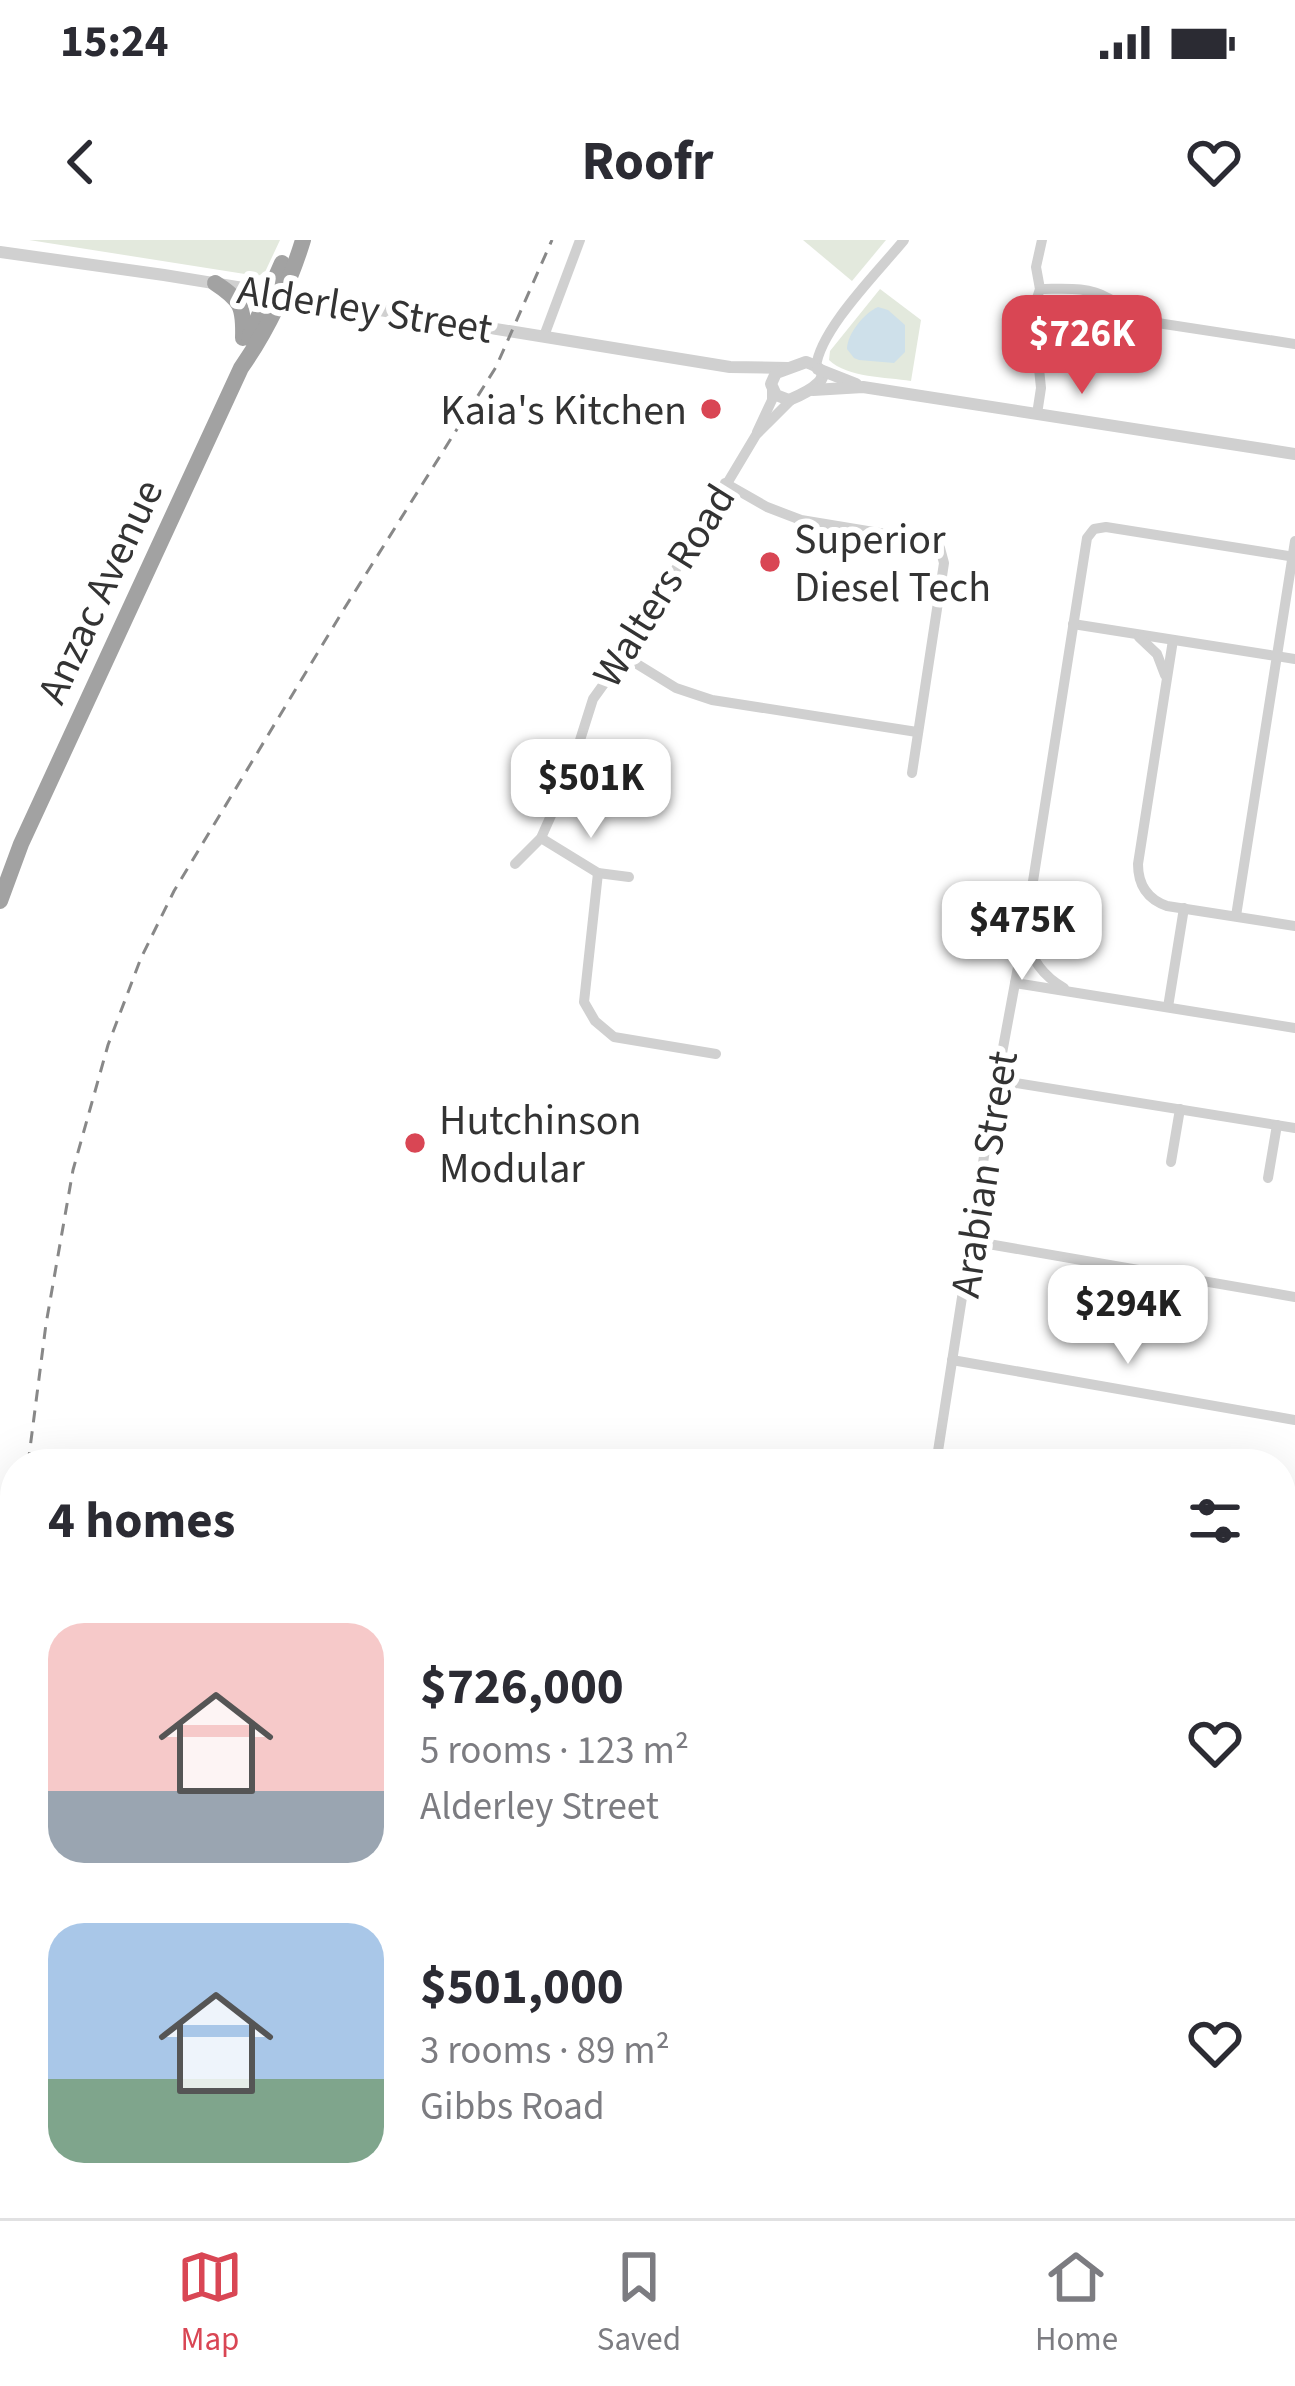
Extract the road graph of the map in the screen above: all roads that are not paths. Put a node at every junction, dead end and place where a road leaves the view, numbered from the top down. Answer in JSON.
{"nodes":[{"id":1,"x":293,"y":240,"type":"edge"},
{"id":2,"x":303,"y":240,"type":"edge"},
{"id":3,"x":580,"y":240,"type":"edge"},
{"id":4,"x":904,"y":240,"type":"edge"},
{"id":5,"x":1042,"y":240,"type":"edge"},
{"id":6,"x":0,"y":252,"type":"edge"},
{"id":7,"x":215,"y":283,"type":"junction"},
{"id":8,"x":1040,"y":289,"type":"junction"},
{"id":9,"x":274,"y":293,"type":"junction"},
{"id":10,"x":830,"y":330,"type":"junction"},
{"id":11,"x":544,"y":336,"type":"junction"},
{"id":12,"x":1295,"y":344,"type":"edge"},
{"id":13,"x":242,"y":360,"type":"junction"},
{"id":14,"x":794,"y":365,"type":"junction"},
{"id":15,"x":730,"y":367,"type":"junction"},
{"id":16,"x":817,"y":368,"type":"junction"},
{"id":17,"x":862,"y":387,"type":"junction"},
{"id":18,"x":772,"y":388,"type":"junction"},
{"id":19,"x":813,"y":390,"type":"junction"},
{"id":20,"x":792,"y":399,"type":"junction"},
{"id":21,"x":1037,"y":414,"type":"junction"},
{"id":22,"x":756,"y":435,"type":"junction"},
{"id":23,"x":1295,"y":454,"type":"edge"},
{"id":24,"x":725,"y":483,"type":"junction"},
{"id":25,"x":1295,"y":541,"type":"edge"},
{"id":26,"x":1294,"y":557,"type":"edge"},
{"id":27,"x":1073,"y":624,"type":"junction"},
{"id":28,"x":1131,"y":633,"type":"junction"},
{"id":29,"x":1172,"y":640,"type":"junction"},
{"id":30,"x":624,"y":656,"type":"junction"},
{"id":31,"x":1277,"y":656,"type":"junction"},
{"id":32,"x":1295,"y":659,"type":"edge"},
{"id":33,"x":1166,"y":684,"type":"junction"},
{"id":34,"x":917,"y":733,"type":"junction"},
{"id":35,"x":912,"y":772,"type":"dead end"},
{"id":36,"x":541,"y":838,"type":"junction"},
{"id":37,"x":21,"y":844,"type":"junction"},
{"id":38,"x":515,"y":864,"type":"dead end"},
{"id":39,"x":0,"y":872,"type":"edge"},
{"id":40,"x":598,"y":873,"type":"junction"},
{"id":41,"x":629,"y":878,"type":"dead end"},
{"id":42,"x":0,"y":901,"type":"edge"},
{"id":43,"x":1184,"y":908,"type":"junction"},
{"id":44,"x":1236,"y":916,"type":"junction"},
{"id":45,"x":1295,"y":926,"type":"edge"},
{"id":46,"x":1025,"y":928,"type":"junction"},
{"id":47,"x":1016,"y":983,"type":"junction"},
{"id":48,"x":1076,"y":993,"type":"junction"},
{"id":49,"x":1168,"y":1007,"type":"junction"},
{"id":50,"x":1295,"y":1028,"type":"edge"},
{"id":51,"x":716,"y":1054,"type":"dead end"},
{"id":52,"x":997,"y":1080,"type":"junction"},
{"id":53,"x":1180,"y":1109,"type":"junction"},
{"id":54,"x":1277,"y":1125,"type":"junction"},
{"id":55,"x":1295,"y":1128,"type":"edge"},
{"id":56,"x":1171,"y":1162,"type":"dead end"},
{"id":57,"x":1268,"y":1178,"type":"dead end"},
{"id":58,"x":970,"y":1241,"type":"junction"},
{"id":59,"x":1295,"y":1297,"type":"edge"},
{"id":60,"x":952,"y":1360,"type":"junction"},
{"id":61,"x":1295,"y":1420,"type":"edge"},
{"id":62,"x":938,"y":1449,"type":"edge"}],
"edges":[{"from":1,"to":9,"type":"highway","name":"Anzac Avenue"},
{"from":2,"to":9,"type":"highway","name":"Anzac Avenue"},
{"from":3,"to":11,"type":"street"},
{"from":4,"to":10,"type":"street"},
{"from":5,"to":8,"type":"street"},
{"from":6,"to":7,"type":"street","name":"Alderley Street"},
{"from":7,"to":9,"type":"street","name":"Alderley Street"},
{"from":7,"to":13,"type":"highway"},
{"from":8,"to":12,"type":"street"},
{"from":8,"to":21,"type":"street"},
{"from":9,"to":11,"type":"street","name":"Alderley Street"},
{"from":9,"to":13,"type":"highway","name":"Anzac Avenue"},
{"from":10,"to":14,"type":"street"},
{"from":10,"to":16,"type":"street"},
{"from":11,"to":15,"type":"street","name":"Alderley Street"},
{"from":13,"to":37,"type":"highway","name":"Anzac Avenue"},
{"from":14,"to":15,"type":"street","name":"Alderley Street"},
{"from":14,"to":16,"type":"street"},
{"from":14,"to":18,"type":"street"},
{"from":15,"to":18,"type":"street","name":"Alderley Street"},
{"from":16,"to":17,"type":"street"},
{"from":16,"to":19,"type":"street"},
{"from":17,"to":19,"type":"street"},
{"from":17,"to":21,"type":"street"},
{"from":18,"to":20,"type":"street"},
{"from":18,"to":22,"type":"street","name":"Walters Road"},
{"from":19,"to":20,"type":"street"},
{"from":20,"to":22,"type":"street","name":"Walters Road"},
{"from":21,"to":23,"type":"street"},
{"from":22,"to":24,"type":"street","name":"Walters Road"},
{"from":24,"to":30,"type":"street","name":"Walters Road"},
{"from":24,"to":34,"type":"street"},
{"from":25,"to":26,"type":"street"},
{"from":26,"to":27,"type":"street","name":"Arabian Street"},
{"from":26,"to":31,"type":"street"},
{"from":27,"to":28,"type":"street"},
{"from":27,"to":46,"type":"street","name":"Arabian Street"},
{"from":28,"to":29,"type":"street"},
{"from":28,"to":33,"type":"street"},
{"from":29,"to":31,"type":"street"},
{"from":29,"to":33,"type":"street"},
{"from":30,"to":34,"type":"street"},
{"from":30,"to":36,"type":"street","name":"Walters Road"},
{"from":31,"to":32,"type":"street"},
{"from":31,"to":44,"type":"street"},
{"from":33,"to":43,"type":"street"},
{"from":34,"to":35,"type":"street"},
{"from":36,"to":38,"type":"street","name":"Walters Road"},
{"from":36,"to":40,"type":"street"},
{"from":37,"to":39,"type":"highway","name":"Anzac Avenue"},
{"from":37,"to":42,"type":"highway","name":"Anzac Avenue"},
{"from":40,"to":41,"type":"street"},
{"from":40,"to":51,"type":"street"},
{"from":43,"to":44,"type":"street"},
{"from":43,"to":49,"type":"street"},
{"from":44,"to":45,"type":"street"},
{"from":46,"to":47,"type":"street","name":"Arabian Street"},
{"from":46,"to":48,"type":"street"},
{"from":47,"to":48,"type":"street"},
{"from":47,"to":52,"type":"street","name":"Arabian Street"},
{"from":48,"to":49,"type":"street"},
{"from":49,"to":50,"type":"street"},
{"from":52,"to":53,"type":"street"},
{"from":52,"to":58,"type":"street","name":"Arabian Street"},
{"from":53,"to":54,"type":"street"},
{"from":53,"to":56,"type":"street"},
{"from":54,"to":55,"type":"street"},
{"from":54,"to":57,"type":"street"},
{"from":58,"to":59,"type":"street"},
{"from":58,"to":60,"type":"street","name":"Arabian Street"},
{"from":60,"to":61,"type":"street"},
{"from":60,"to":62,"type":"street","name":"Arabian Street"}]}
